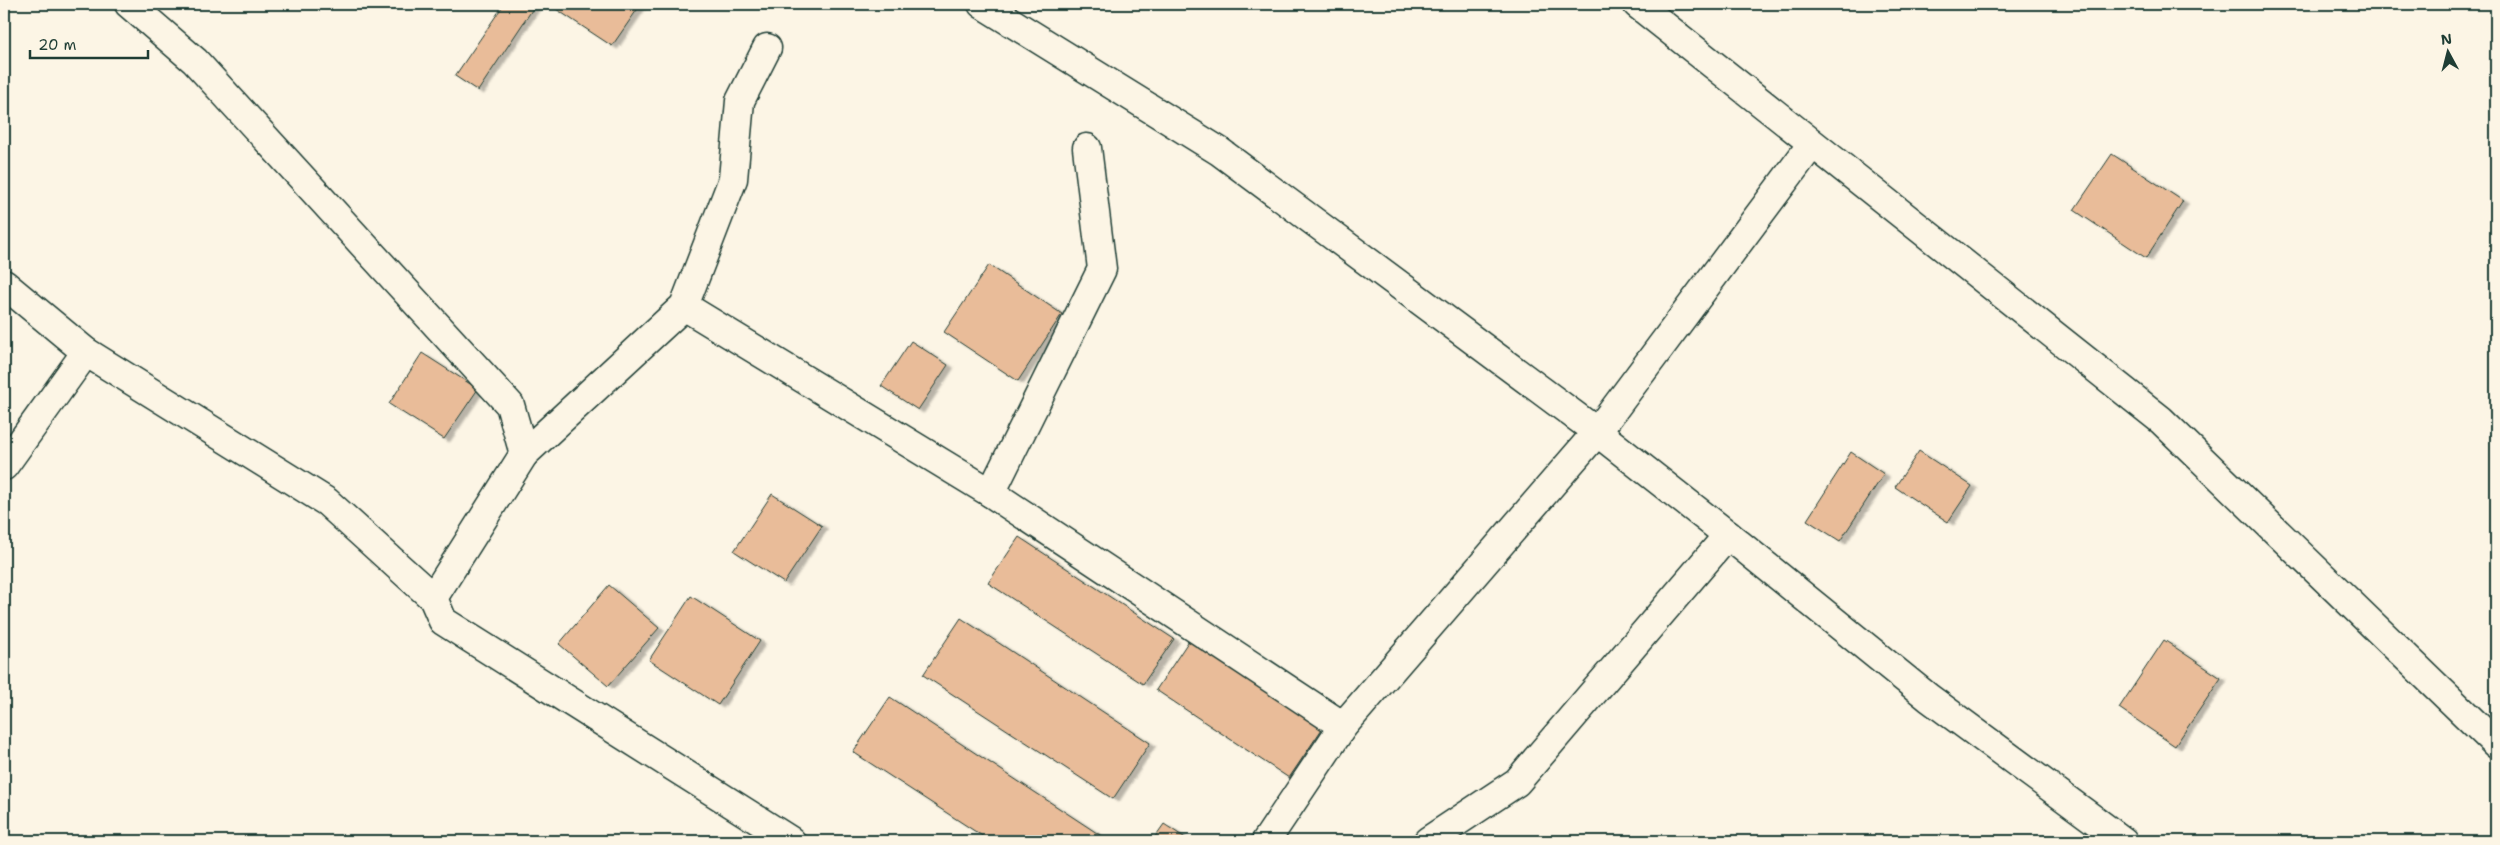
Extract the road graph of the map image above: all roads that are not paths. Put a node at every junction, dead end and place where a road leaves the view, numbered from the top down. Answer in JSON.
{"nodes":[{"id":1,"x":129,"y":4,"type":"edge"},
{"id":2,"x":982,"y":4,"type":"edge"},
{"id":3,"x":1637,"y":4,"type":"edge"},
{"id":4,"x":767,"y":48,"type":"dead end"},
{"id":5,"x":1812,"y":144,"type":"junction"},
{"id":6,"x":1086,"y":148,"type":"dead end"},
{"id":7,"x":4,"y":284,"type":"edge"},
{"id":8,"x":684,"y":306,"type":"junction"},
{"id":9,"x":86,"y":352,"type":"junction"},
{"id":10,"x":1596,"y":432,"type":"junction"},
{"id":11,"x":524,"y":454,"type":"junction"},
{"id":12,"x":4,"y":466,"type":"edge"},
{"id":13,"x":991,"y":493,"type":"junction"},
{"id":14,"x":1728,"y":535,"type":"junction"},
{"id":15,"x":433,"y":598,"type":"junction"},
{"id":16,"x":1343,"y":726,"type":"junction"},
{"id":17,"x":2496,"y":744,"type":"edge"},
{"id":18,"x":791,"y":841,"type":"edge"},
{"id":19,"x":1266,"y":841,"type":"edge"},
{"id":20,"x":1428,"y":841,"type":"edge"},
{"id":21,"x":2123,"y":841,"type":"edge"}],
"edges":[{"from":1,"to":11,"type":"street"},
{"from":2,"to":10,"type":"street"},
{"from":3,"to":5,"type":"street"},
{"from":4,"to":8,"type":"street"},
{"from":5,"to":10,"type":"street"},
{"from":5,"to":17,"type":"street"},
{"from":6,"to":13,"type":"street"},
{"from":7,"to":9,"type":"street"},
{"from":8,"to":11,"type":"street"},
{"from":8,"to":13,"type":"street"},
{"from":9,"to":12,"type":"street"},
{"from":9,"to":15,"type":"street"},
{"from":10,"to":14,"type":"street"},
{"from":10,"to":16,"type":"street"},
{"from":11,"to":15,"type":"street"},
{"from":13,"to":16,"type":"street"},
{"from":14,"to":20,"type":"street"},
{"from":14,"to":21,"type":"street"},
{"from":15,"to":18,"type":"street"},
{"from":16,"to":19,"type":"street"}]}
